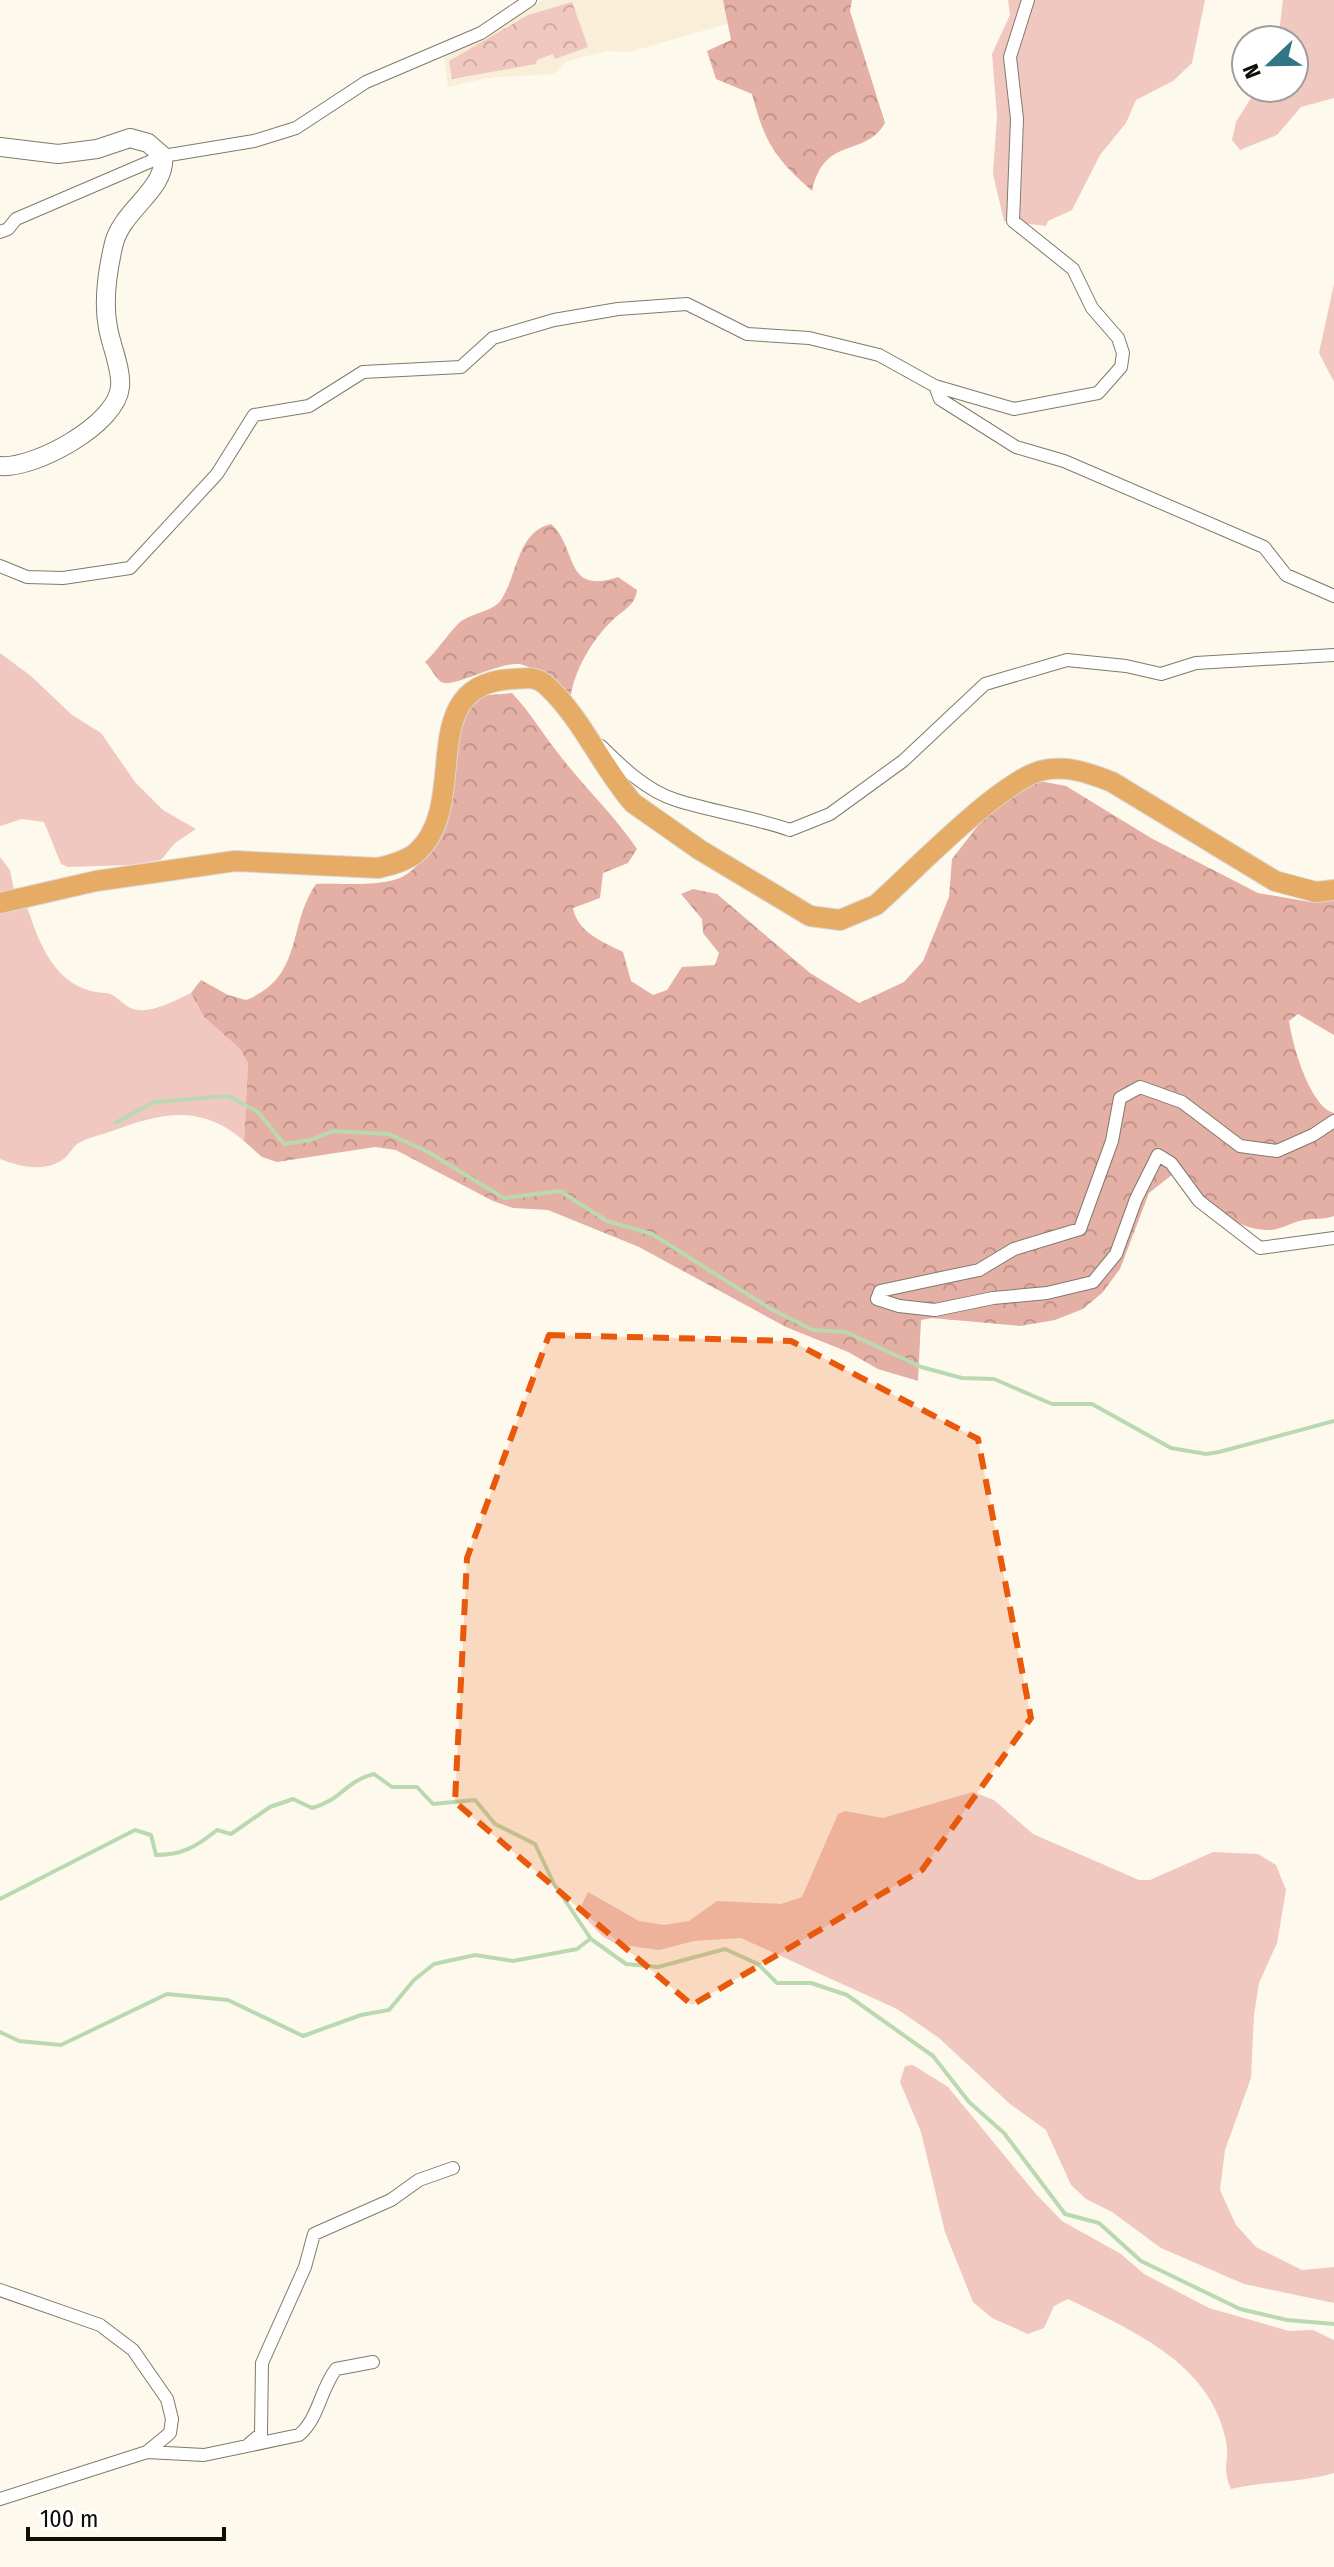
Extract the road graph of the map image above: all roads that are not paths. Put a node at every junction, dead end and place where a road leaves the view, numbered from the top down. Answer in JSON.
{"nodes":[{"id":1,"x":530,"y":0,"type":"edge"},
{"id":2,"x":1028,"y":0,"type":"edge"},
{"id":3,"x":0,"y":147,"type":"edge"},
{"id":4,"x":163,"y":156,"type":"junction"},
{"id":5,"x":0,"y":232,"type":"edge"},
{"id":6,"x":935,"y":386,"type":"junction"},
{"id":7,"x":0,"y":466,"type":"edge"},
{"id":8,"x":0,"y":566,"type":"edge"},
{"id":9,"x":1334,"y":596,"type":"edge"},
{"id":10,"x":1334,"y":655,"type":"edge"},
{"id":11,"x":578,"y":722,"type":"junction"},
{"id":12,"x":1334,"y":890,"type":"edge"},
{"id":13,"x":0,"y":903,"type":"edge"},
{"id":14,"x":1334,"y":1121,"type":"edge"},
{"id":15,"x":1334,"y":1238,"type":"edge"},
{"id":16,"x":453,"y":2168,"type":"dead end"},
{"id":17,"x":0,"y":2290,"type":"edge"},
{"id":18,"x":373,"y":2362,"type":"dead end"},
{"id":19,"x":249,"y":2444,"type":"junction"},
{"id":20,"x":147,"y":2452,"type":"junction"},
{"id":21,"x":0,"y":2499,"type":"edge"}],
"edges":[{"from":1,"to":4,"type":"street"},
{"from":2,"to":6,"type":"street"},
{"from":3,"to":4,"type":"main road"},
{"from":4,"to":5,"type":"street"},
{"from":4,"to":7,"type":"main road"},
{"from":6,"to":8,"type":"street"},
{"from":6,"to":9,"type":"street"},
{"from":10,"to":11,"type":"street"},
{"from":11,"to":12,"type":"main road"},
{"from":11,"to":13,"type":"main road"},
{"from":14,"to":15,"type":"street"},
{"from":16,"to":19,"type":"street"},
{"from":17,"to":20,"type":"street"},
{"from":18,"to":19,"type":"street"},
{"from":19,"to":20,"type":"street"},
{"from":20,"to":21,"type":"street"}]}
